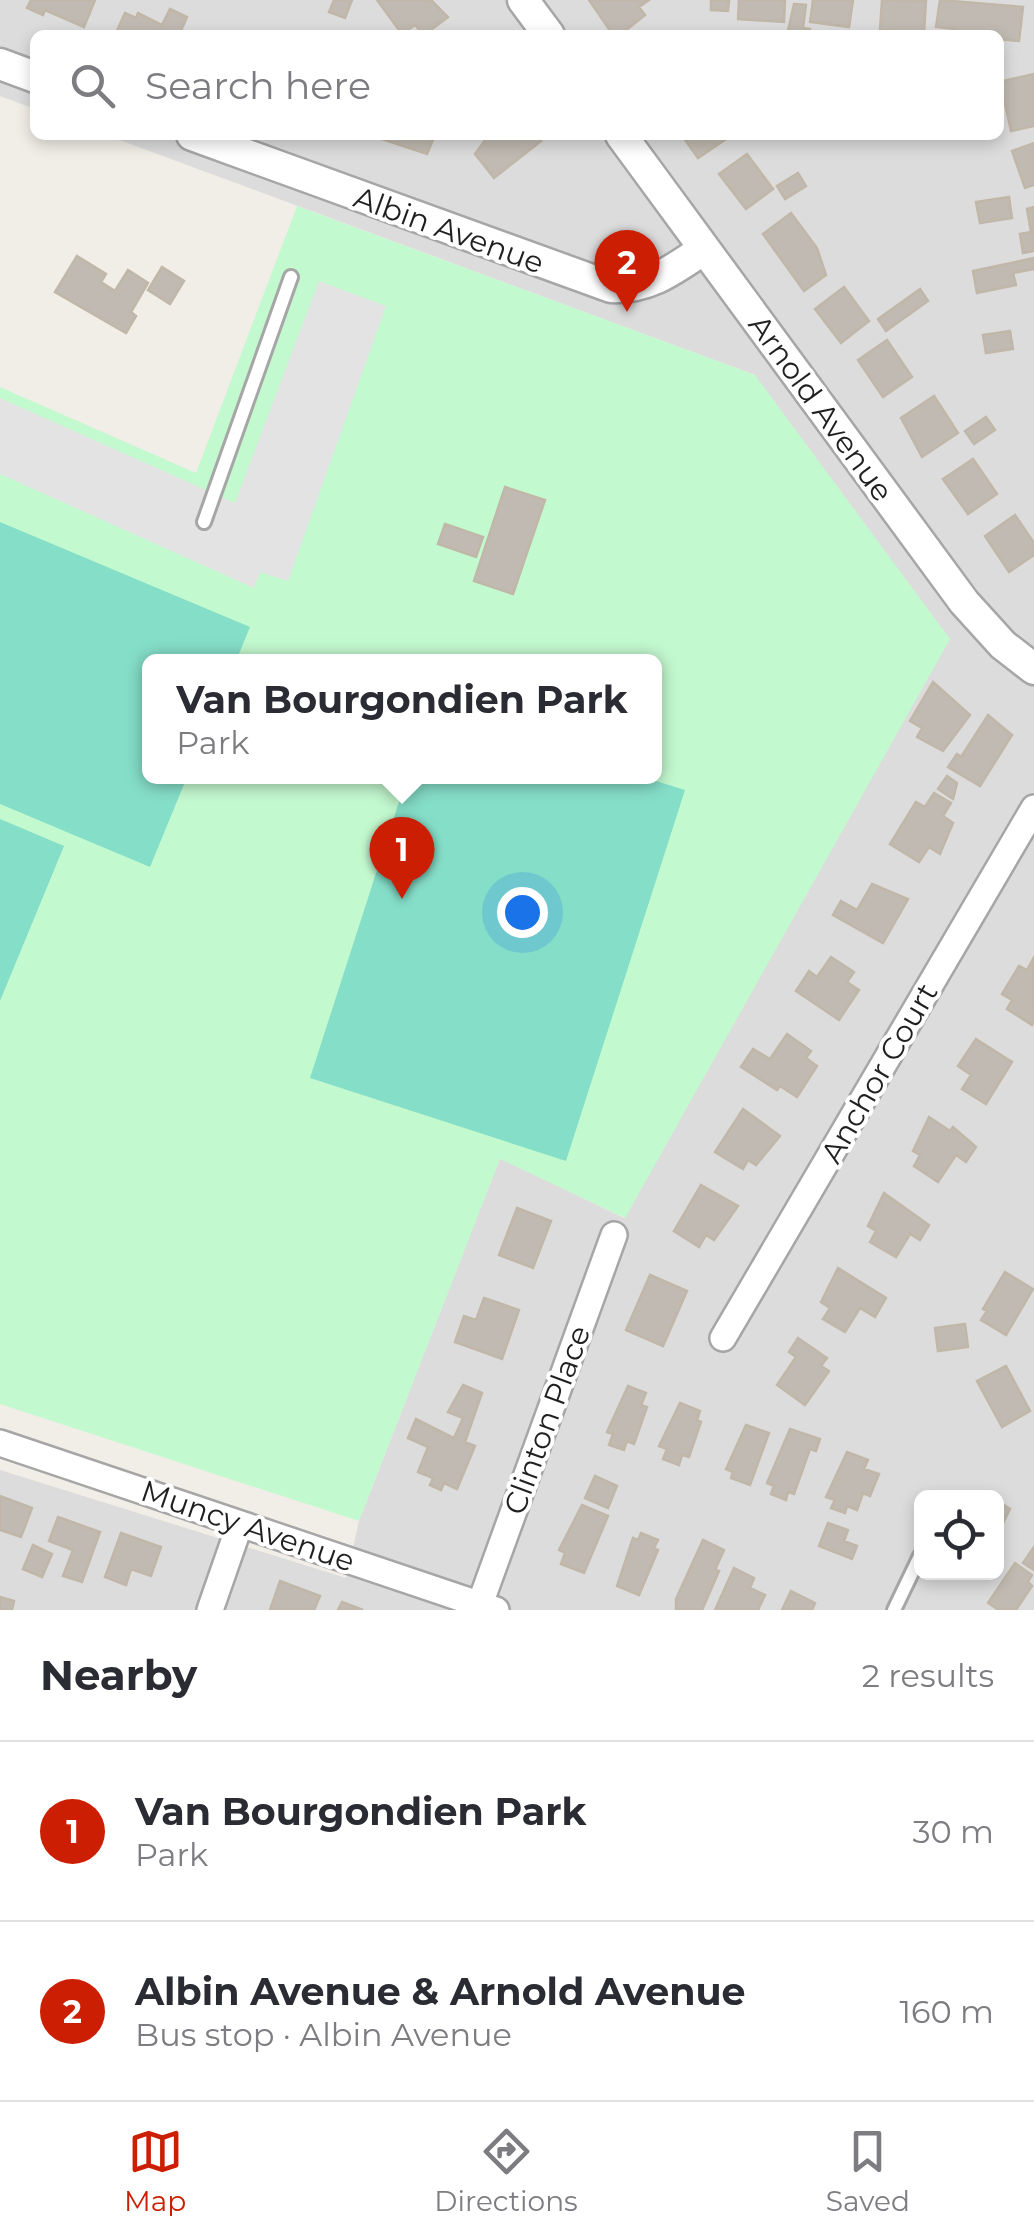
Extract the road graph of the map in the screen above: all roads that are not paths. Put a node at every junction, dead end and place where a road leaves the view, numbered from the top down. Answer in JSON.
{"nodes":[{"id":1,"x":523,"y":0,"type":"edge"},
{"id":2,"x":544,"y":30,"type":"edge"},
{"id":3,"x":0,"y":64,"type":"edge"},
{"id":4,"x":30,"y":75,"type":"edge"},
{"id":5,"x":206,"y":140,"type":"edge"},
{"id":6,"x":625,"y":140,"type":"edge"},
{"id":7,"x":704,"y":249,"type":"junction"},
{"id":8,"x":292,"y":277,"type":"dead end"},
{"id":9,"x":204,"y":522,"type":"dead end"},
{"id":10,"x":1034,"y":669,"type":"edge"},
{"id":11,"x":1034,"y":808,"type":"edge"},
{"id":12,"x":614,"y":1235,"type":"dead end"},
{"id":13,"x":723,"y":1338,"type":"dead end"},
{"id":14,"x":0,"y":1443,"type":"edge"},
{"id":15,"x":240,"y":1524,"type":"junction"},
{"id":16,"x":914,"y":1568,"type":"edge"},
{"id":17,"x":488,"y":1607,"type":"edge"},
{"id":18,"x":210,"y":1610,"type":"edge"},
{"id":19,"x":894,"y":1610,"type":"edge"}],
"edges":[{"from":1,"to":2,"type":"street"},
{"from":3,"to":4,"type":"street"},
{"from":5,"to":7,"type":"street","name":"Albin Avenue"},
{"from":6,"to":7,"type":"street","name":"Arnold Avenue"},
{"from":7,"to":10,"type":"street","name":"Arnold Avenue"},
{"from":8,"to":9,"type":"lane"},
{"from":11,"to":13,"type":"street","name":"Anchor Court"},
{"from":12,"to":17,"type":"street","name":"Clinton Place"},
{"from":14,"to":15,"type":"street","name":"Muncy Avenue"},
{"from":15,"to":17,"type":"street","name":"Muncy Avenue"},
{"from":15,"to":18,"type":"street"},
{"from":16,"to":19,"type":"lane"}]}
